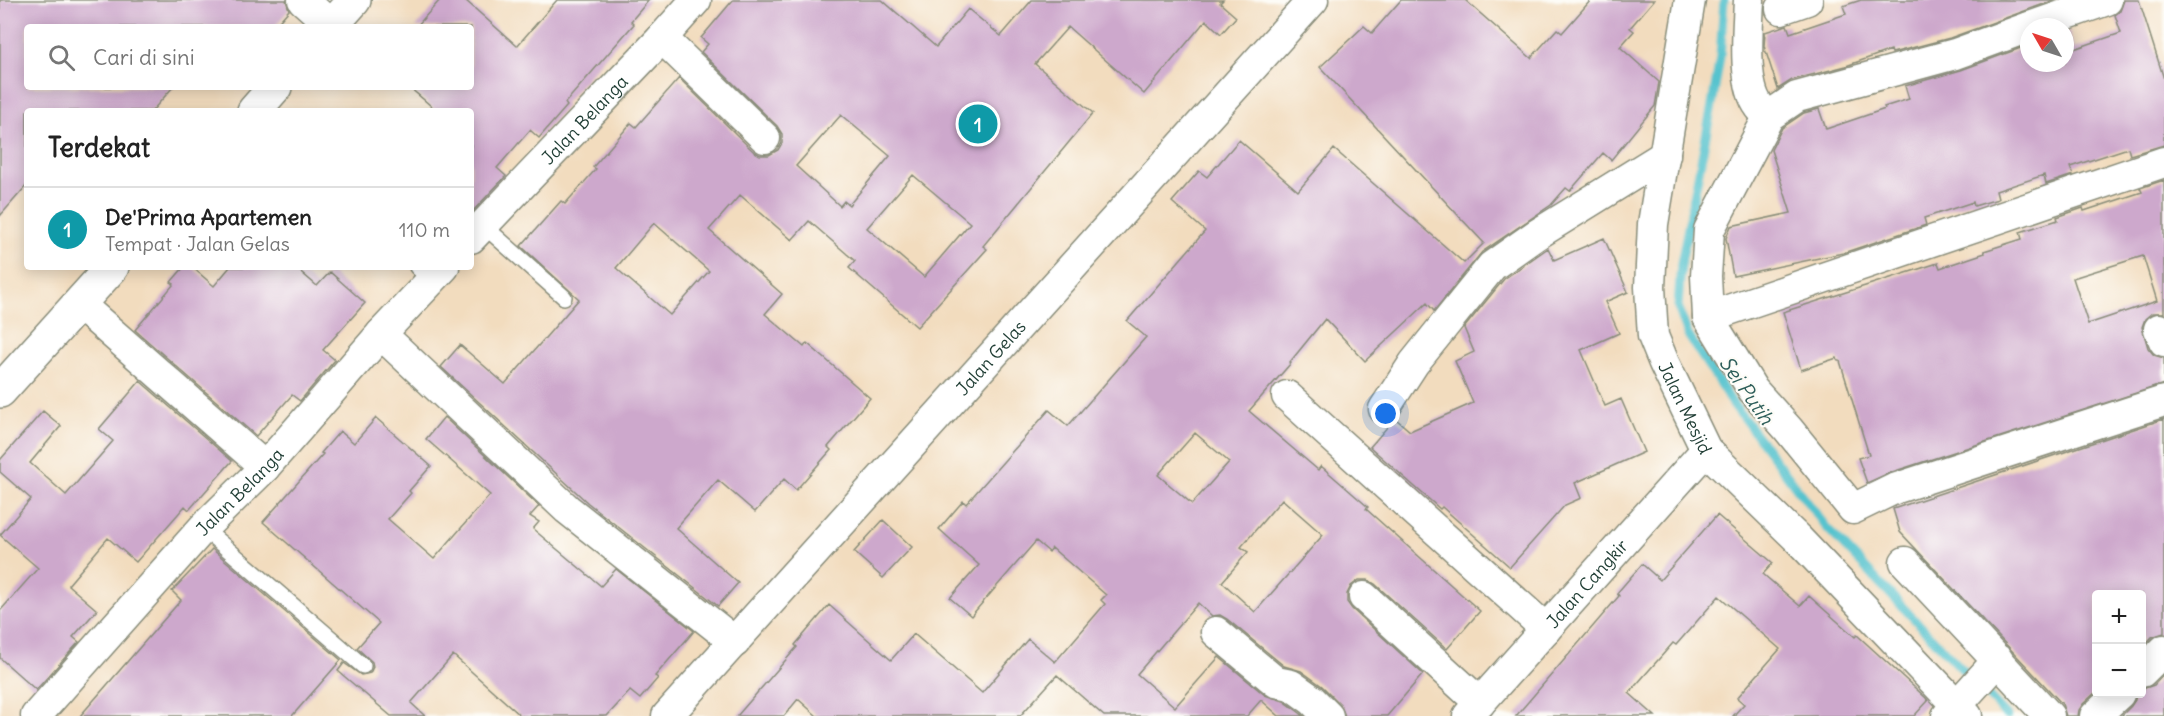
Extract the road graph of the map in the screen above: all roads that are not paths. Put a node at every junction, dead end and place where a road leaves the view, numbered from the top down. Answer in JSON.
{"nodes":[{"id":1,"x":303,"y":0,"type":"edge"},
{"id":2,"x":354,"y":0,"type":"edge"},
{"id":3,"x":696,"y":0,"type":"edge"},
{"id":4,"x":1313,"y":0,"type":"edge"},
{"id":5,"x":1690,"y":0,"type":"edge"},
{"id":6,"x":1749,"y":0,"type":"edge"},
{"id":7,"x":2107,"y":0,"type":"edge"},
{"id":8,"x":2056,"y":18,"type":"edge"},
{"id":9,"x":328,"y":24,"type":"edge"},
{"id":10,"x":332,"y":24,"type":"edge"},
{"id":11,"x":2020,"y":31,"type":"edge"},
{"id":12,"x":662,"y":38,"type":"junction"},
{"id":13,"x":272,"y":90,"type":"edge"},
{"id":14,"x":257,"y":108,"type":"edge"},
{"id":15,"x":1769,"y":116,"type":"junction"},
{"id":16,"x":765,"y":138,"type":"dead end"},
{"id":17,"x":1665,"y":155,"type":"junction"},
{"id":18,"x":2164,"y":162,"type":"edge"},
{"id":19,"x":477,"y":232,"type":"edge"},
{"id":20,"x":109,"y":270,"type":"edge"},
{"id":21,"x":431,"y":271,"type":"edge"},
{"id":22,"x":564,"y":297,"type":"dead end"},
{"id":23,"x":79,"y":304,"type":"junction"},
{"id":24,"x":1708,"y":317,"type":"junction"},
{"id":25,"x":381,"y":334,"type":"junction"},
{"id":26,"x":0,"y":391,"type":"edge"},
{"id":27,"x":1287,"y":396,"type":"dead end"},
{"id":28,"x":2164,"y":401,"type":"edge"},
{"id":29,"x":1384,"y":409,"type":"dead end"},
{"id":30,"x":1706,"y":450,"type":"junction"},
{"id":31,"x":265,"y":467,"type":"junction"},
{"id":32,"x":203,"y":528,"type":"junction"},
{"id":33,"x":1905,"y":562,"type":"dead end"},
{"id":34,"x":1364,"y":597,"type":"dead end"},
{"id":35,"x":1546,"y":629,"type":"junction"},
{"id":36,"x":1216,"y":632,"type":"dead end"},
{"id":37,"x":735,"y":642,"type":"junction"},
{"id":38,"x":2164,"y":650,"type":"edge"},
{"id":39,"x":1996,"y":661,"type":"junction"},
{"id":40,"x":363,"y":666,"type":"dead end"},
{"id":41,"x":2146,"y":668,"type":"edge"},
{"id":42,"x":2114,"y":698,"type":"edge"},
{"id":43,"x":1474,"y":709,"type":"edge"},
{"id":44,"x":1958,"y":709,"type":"edge"},
{"id":45,"x":36,"y":716,"type":"edge"},
{"id":46,"x":667,"y":716,"type":"edge"},
{"id":47,"x":1328,"y":716,"type":"edge"},
{"id":48,"x":2049,"y":716,"type":"edge"},
{"id":49,"x":2095,"y":716,"type":"edge"}],
"edges":[{"from":1,"to":9,"type":"street"},
{"from":2,"to":10,"type":"street"},
{"from":3,"to":12,"type":"street","name":"Jalan Belanga"},
{"from":4,"to":37,"type":"street","name":"Jalan Gelas"},
{"from":5,"to":17,"type":"street","name":"Jalan Mesjid"},
{"from":6,"to":15,"type":"street"},
{"from":7,"to":8,"type":"street"},
{"from":11,"to":15,"type":"street"},
{"from":12,"to":16,"type":"street"},
{"from":12,"to":19,"type":"street","name":"Jalan Belanga"},
{"from":13,"to":14,"type":"street"},
{"from":15,"to":24,"type":"street"},
{"from":17,"to":29,"type":"street"},
{"from":17,"to":30,"type":"street","name":"Jalan Mesjid"},
{"from":18,"to":24,"type":"street"},
{"from":19,"to":22,"type":"lane"},
{"from":20,"to":23,"type":"street"},
{"from":21,"to":25,"type":"street","name":"Jalan Belanga"},
{"from":23,"to":26,"type":"street"},
{"from":23,"to":31,"type":"street"},
{"from":24,"to":28,"type":"street"},
{"from":25,"to":31,"type":"street","name":"Jalan Belanga"},
{"from":25,"to":37,"type":"street"},
{"from":27,"to":35,"type":"street"},
{"from":30,"to":35,"type":"street","name":"Jalan Cangkir"},
{"from":30,"to":44,"type":"street","name":"Jalan Mesjid"},
{"from":31,"to":32,"type":"street","name":"Jalan Belanga"},
{"from":32,"to":40,"type":"lane"},
{"from":32,"to":45,"type":"street","name":"Jalan Belanga"},
{"from":33,"to":39,"type":"street"},
{"from":34,"to":43,"type":"street"},
{"from":35,"to":43,"type":"street","name":"Jalan Cangkir"},
{"from":36,"to":47,"type":"street"},
{"from":37,"to":46,"type":"street","name":"Jalan Gelas"},
{"from":38,"to":41,"type":"street"},
{"from":39,"to":44,"type":"street"},
{"from":39,"to":48,"type":"street"},
{"from":42,"to":49,"type":"street"}]}
